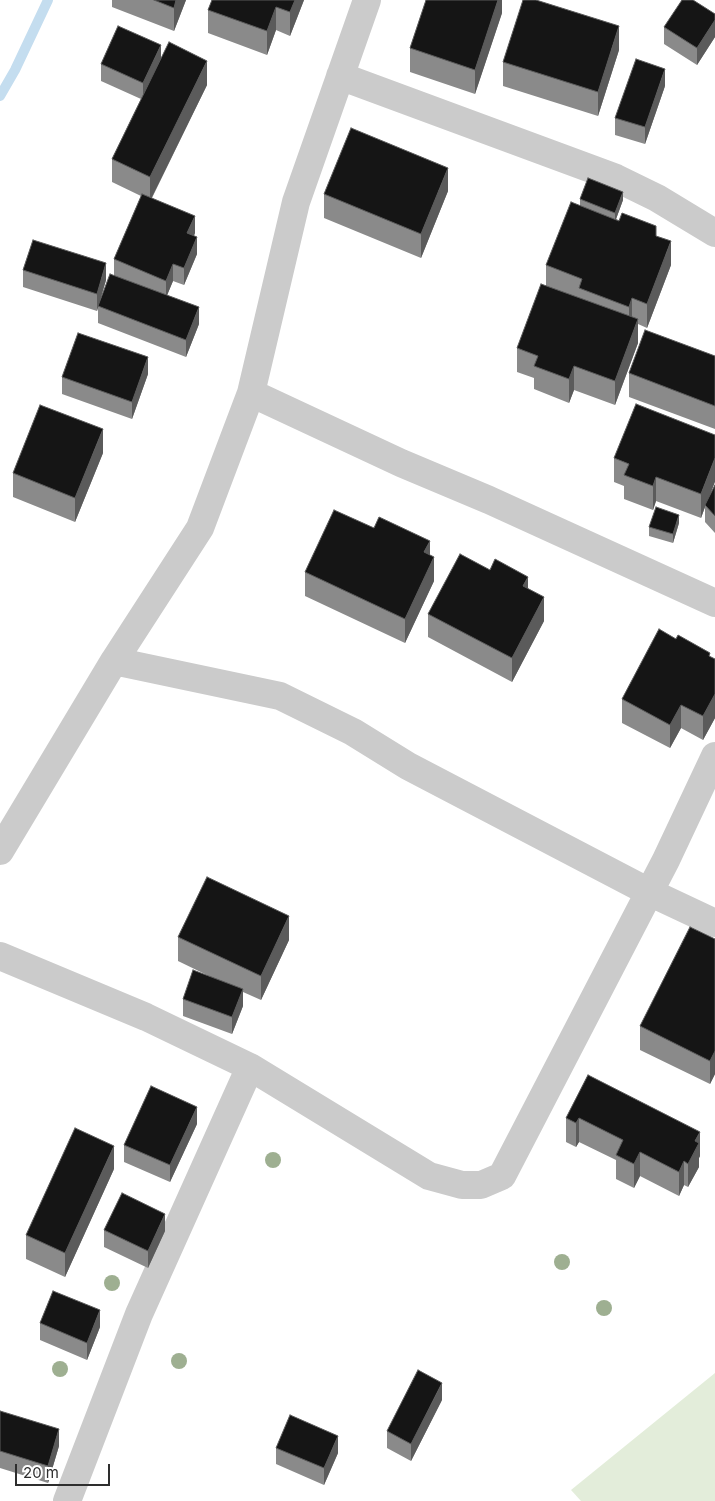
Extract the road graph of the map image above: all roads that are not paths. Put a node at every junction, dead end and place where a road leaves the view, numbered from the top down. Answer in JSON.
{"nodes":[{"id":1,"x":366,"y":0,"type":"edge"},
{"id":2,"x":340,"y":76,"type":"junction"},
{"id":3,"x":715,"y":233,"type":"edge"},
{"id":4,"x":251,"y":393,"type":"junction"},
{"id":5,"x":715,"y":603,"type":"edge"},
{"id":6,"x":114,"y":662,"type":"junction"},
{"id":7,"x":715,"y":756,"type":"edge"},
{"id":8,"x":0,"y":851,"type":"edge"},
{"id":9,"x":649,"y":892,"type":"junction"},
{"id":10,"x":715,"y":923,"type":"edge"},
{"id":11,"x":0,"y":956,"type":"edge"},
{"id":12,"x":250,"y":1067,"type":"junction"},
{"id":13,"x":66,"y":1501,"type":"edge"}],
"edges":[{"from":1,"to":2,"type":"street"},
{"from":2,"to":3,"type":"street"},
{"from":2,"to":4,"type":"street"},
{"from":4,"to":5,"type":"street"},
{"from":4,"to":6,"type":"street"},
{"from":6,"to":8,"type":"street"},
{"from":6,"to":9,"type":"street"},
{"from":7,"to":9,"type":"street"},
{"from":9,"to":10,"type":"street"},
{"from":9,"to":12,"type":"street"},
{"from":11,"to":12,"type":"street"},
{"from":12,"to":13,"type":"street"}]}
